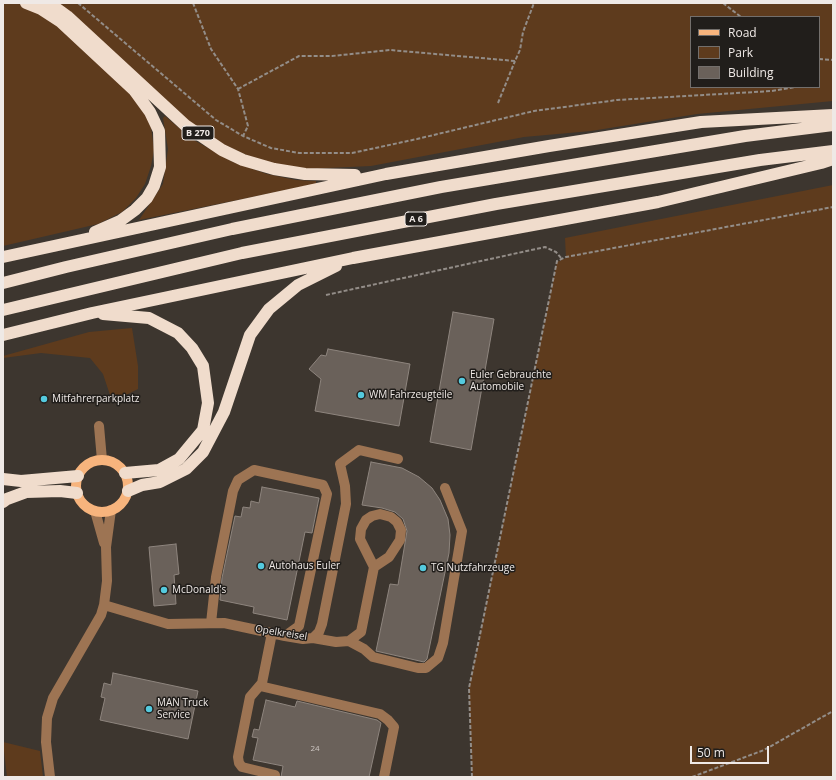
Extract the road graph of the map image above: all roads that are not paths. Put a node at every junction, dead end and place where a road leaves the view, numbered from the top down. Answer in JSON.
{"nodes":[{"id":1,"x":26,"y":3,"type":"edge"},
{"id":2,"x":49,"y":3,"type":"edge"},
{"id":3,"x":833,"y":115,"type":"edge"},
{"id":4,"x":833,"y":125,"type":"edge"},
{"id":5,"x":833,"y":151,"type":"edge"},
{"id":6,"x":833,"y":159,"type":"edge"},
{"id":7,"x":386,"y":174,"type":"junction"},
{"id":8,"x":44,"y":249,"type":"junction"},
{"id":9,"x":3,"y":257,"type":"edge"},
{"id":10,"x":353,"y":258,"type":"junction"},
{"id":11,"x":3,"y":283,"type":"edge"},
{"id":12,"x":3,"y":310,"type":"edge"},
{"id":13,"x":92,"y":313,"type":"junction"},
{"id":14,"x":3,"y":334,"type":"edge"},
{"id":15,"x":99,"y":426,"type":"dead end"},
{"id":16,"x":398,"y":459,"type":"dead end"},
{"id":17,"x":102,"y":460,"type":"junction"},
{"id":18,"x":125,"y":473,"type":"junction"},
{"id":19,"x":78,"y":476,"type":"junction"},
{"id":20,"x":3,"y":479,"type":"edge"},
{"id":21,"x":446,"y":488,"type":"dead end"},
{"id":22,"x":128,"y":491,"type":"junction"},
{"id":23,"x":77,"y":493,"type":"junction"},
{"id":24,"x":3,"y":502,"type":"edge"},
{"id":25,"x":111,"y":510,"type":"junction"},
{"id":26,"x":95,"y":511,"type":"junction"},
{"id":27,"x":106,"y":547,"type":"junction"},
{"id":28,"x":374,"y":567,"type":"junction"},
{"id":29,"x":104,"y":605,"type":"junction"},
{"id":30,"x":211,"y":623,"type":"junction"},
{"id":31,"x":272,"y":633,"type":"junction"},
{"id":32,"x":285,"y":636,"type":"junction"},
{"id":33,"x":313,"y":638,"type":"junction"},
{"id":34,"x":349,"y":641,"type":"junction"},
{"id":35,"x":260,"y":686,"type":"junction"},
{"id":36,"x":274,"y":775,"type":"dead end"},
{"id":37,"x":50,"y":777,"type":"edge"},
{"id":38,"x":384,"y":777,"type":"edge"}],
"edges":[{"from":1,"to":8,"type":"highway"},
{"from":2,"to":7,"type":"highway","number":"B 270"},
{"from":3,"to":7,"type":"highway"},
{"from":4,"to":11,"type":"highway"},
{"from":5,"to":12,"type":"highway","number":"A 6"},
{"from":6,"to":10,"type":"highway"},
{"from":7,"to":8,"type":"highway"},
{"from":8,"to":9,"type":"highway"},
{"from":10,"to":13,"type":"highway"},
{"from":10,"to":22,"type":"highway"},
{"from":13,"to":14,"type":"highway"},
{"from":13,"to":18,"type":"highway"},
{"from":15,"to":17,"type":"street"},
{"from":16,"to":33,"type":"street","name":"Opelkreisel"},
{"from":17,"to":18,"type":"main road"},
{"from":17,"to":19,"type":"main road"},
{"from":18,"to":22,"type":"main road"},
{"from":19,"to":20,"type":"highway"},
{"from":19,"to":23,"type":"main road"},
{"from":21,"to":34,"type":"street"},
{"from":22,"to":25,"type":"main road"},
{"from":23,"to":24,"type":"highway"},
{"from":23,"to":26,"type":"main road"},
{"from":25,"to":26,"type":"main road"},
{"from":25,"to":27,"type":"street"},
{"from":26,"to":27,"type":"street"},
{"from":27,"to":29,"type":"street"},
{"from":28,"to":28,"type":"street"},
{"from":28,"to":34,"type":"street"},
{"from":29,"to":30,"type":"street","name":"Opelkreisel"},
{"from":29,"to":37,"type":"street"},
{"from":30,"to":31,"type":"street","name":"Opelkreisel"},
{"from":30,"to":32,"type":"street"},
{"from":31,"to":32,"type":"street","name":"Opelkreisel"},
{"from":31,"to":35,"type":"street"},
{"from":32,"to":33,"type":"street","name":"Opelkreisel"},
{"from":33,"to":34,"type":"street"},
{"from":35,"to":36,"type":"street"},
{"from":35,"to":38,"type":"street"}]}
